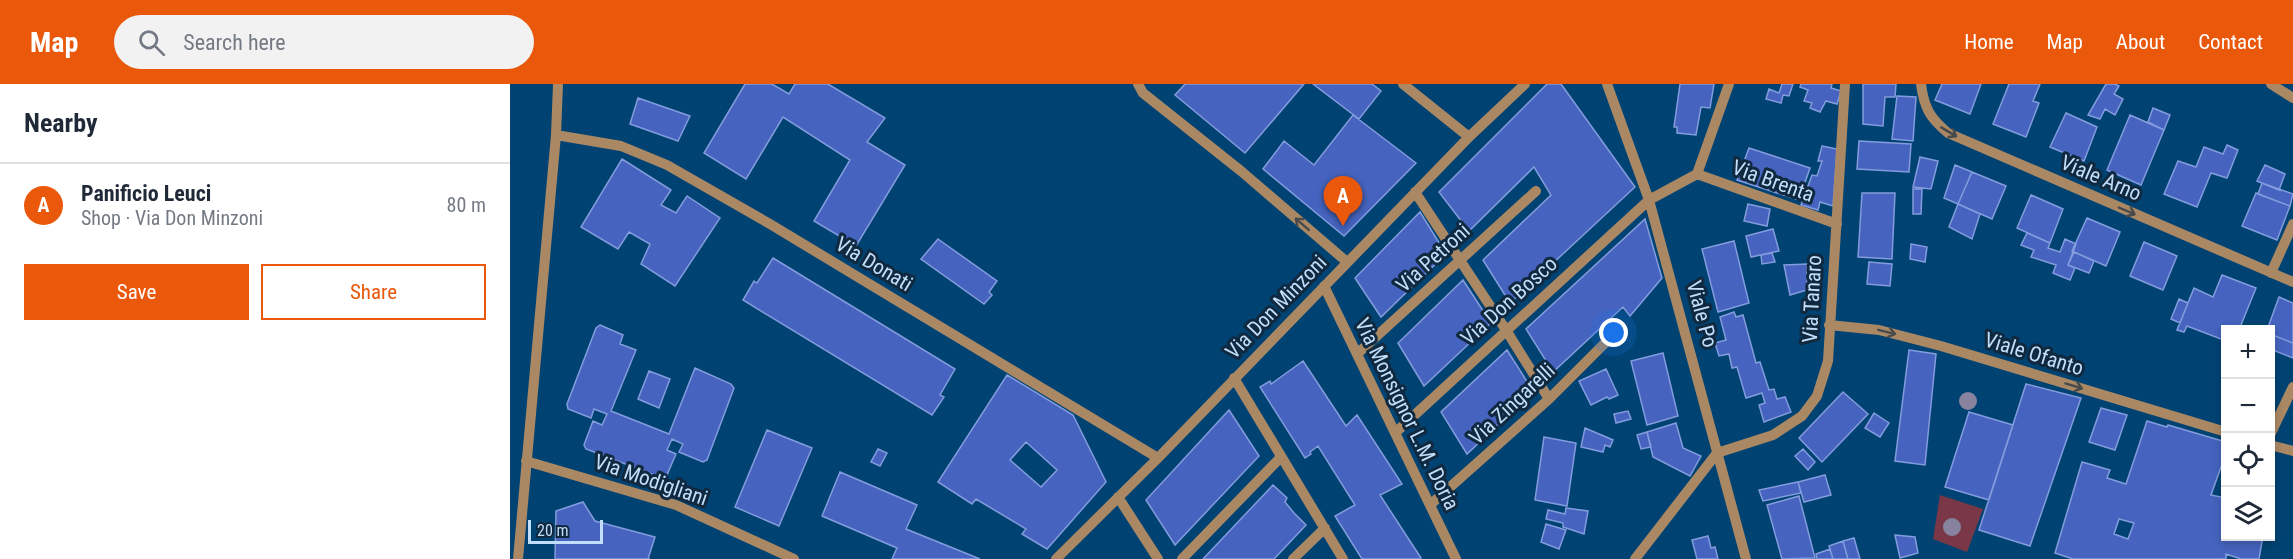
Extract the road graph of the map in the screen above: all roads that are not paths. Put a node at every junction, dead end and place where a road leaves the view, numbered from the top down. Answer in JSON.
{"nodes":[{"id":1,"x":558,"y":84,"type":"edge"},
{"id":2,"x":1138,"y":84,"type":"edge"},
{"id":3,"x":1403,"y":84,"type":"edge"},
{"id":4,"x":1525,"y":84,"type":"edge"},
{"id":5,"x":1607,"y":84,"type":"edge"},
{"id":6,"x":1729,"y":84,"type":"edge"},
{"id":7,"x":1845,"y":84,"type":"edge"},
{"id":8,"x":1922,"y":84,"type":"edge"},
{"id":9,"x":2271,"y":84,"type":"edge"},
{"id":10,"x":2293,"y":98,"type":"edge"},
{"id":11,"x":556,"y":135,"type":"junction"},
{"id":12,"x":1469,"y":137,"type":"junction"},
{"id":13,"x":1697,"y":174,"type":"junction"},
{"id":14,"x":1536,"y":191,"type":"dead end"},
{"id":15,"x":1415,"y":192,"type":"junction"},
{"id":16,"x":1649,"y":200,"type":"junction"},
{"id":17,"x":1837,"y":224,"type":"junction"},
{"id":18,"x":2293,"y":224,"type":"edge"},
{"id":19,"x":1461,"y":259,"type":"junction"},
{"id":20,"x":1347,"y":262,"type":"junction"},
{"id":21,"x":2271,"y":273,"type":"junction"},
{"id":22,"x":2293,"y":282,"type":"edge"},
{"id":23,"x":1324,"y":286,"type":"junction"},
{"id":24,"x":1829,"y":325,"type":"junction"},
{"id":25,"x":1618,"y":329,"type":"dead end"},
{"id":26,"x":1506,"y":330,"type":"junction"},
{"id":27,"x":1357,"y":354,"type":"junction"},
{"id":28,"x":1234,"y":378,"type":"junction"},
{"id":29,"x":2293,"y":387,"type":"edge"},
{"id":30,"x":1549,"y":399,"type":"junction"},
{"id":31,"x":2221,"y":431,"type":"edge"},
{"id":32,"x":1395,"y":433,"type":"junction"},
{"id":33,"x":2272,"y":433,"type":"edge"},
{"id":34,"x":2275,"y":446,"type":"edge"},
{"id":35,"x":2293,"y":451,"type":"edge"},
{"id":36,"x":1717,"y":453,"type":"junction"},
{"id":37,"x":1281,"y":457,"type":"junction"},
{"id":38,"x":1158,"y":458,"type":"junction"},
{"id":39,"x":526,"y":460,"type":"junction"},
{"id":40,"x":1118,"y":497,"type":"junction"},
{"id":41,"x":1430,"y":505,"type":"junction"},
{"id":42,"x":1325,"y":528,"type":"junction"},
{"id":43,"x":518,"y":559,"type":"edge"},
{"id":44,"x":794,"y":559,"type":"edge"},
{"id":45,"x":1056,"y":559,"type":"edge"},
{"id":46,"x":1158,"y":559,"type":"edge"},
{"id":47,"x":1182,"y":559,"type":"edge"},
{"id":48,"x":1293,"y":559,"type":"edge"},
{"id":49,"x":1343,"y":559,"type":"edge"},
{"id":50,"x":1456,"y":559,"type":"edge"},
{"id":51,"x":1635,"y":559,"type":"edge"},
{"id":52,"x":1746,"y":559,"type":"edge"}],
"edges":[{"from":1,"to":11,"type":"street"},
{"from":20,"to":2,"type":"street","one_way":true},
{"from":3,"to":12,"type":"street"},
{"from":4,"to":12,"type":"street","name":"Via Don Minzoni"},
{"from":5,"to":16,"type":"street","name":"Viale Po"},
{"from":6,"to":13,"type":"street"},
{"from":7,"to":17,"type":"street","name":"Via Tanaro"},
{"from":8,"to":21,"type":"street","name":"Viale Arno","one_way":true},
{"from":9,"to":10,"type":"street"},
{"from":11,"to":38,"type":"street","name":"Via Donati"},
{"from":11,"to":39,"type":"street"},
{"from":12,"to":15,"type":"street","name":"Via Don Minzoni"},
{"from":13,"to":16,"type":"street"},
{"from":13,"to":17,"type":"street","name":"Via Brenta"},
{"from":14,"to":19,"type":"street","name":"Via Petroni"},
{"from":15,"to":19,"type":"street"},
{"from":15,"to":20,"type":"street","name":"Via Don Minzoni"},
{"from":16,"to":26,"type":"street","name":"Via Don Bosco"},
{"from":16,"to":36,"type":"street","name":"Viale Po"},
{"from":17,"to":24,"type":"street","name":"Via Tanaro"},
{"from":18,"to":21,"type":"street"},
{"from":19,"to":26,"type":"street"},
{"from":19,"to":27,"type":"street","name":"Via Petroni"},
{"from":20,"to":23,"type":"street","name":"Via Don Minzoni"},
{"from":21,"to":22,"type":"street","name":"Viale Arno"},
{"from":23,"to":27,"type":"street","name":"Via Monsignor L.M. Doria"},
{"from":23,"to":28,"type":"street","name":"Via Don Minzoni"},
{"from":24,"to":31,"type":"street","name":"Viale Ofanto","one_way":true},
{"from":24,"to":36,"type":"street","name":"Via Tanaro"},
{"from":25,"to":30,"type":"street","name":"Via Zingarelli"},
{"from":26,"to":30,"type":"street"},
{"from":26,"to":32,"type":"street","name":"Via Don Bosco"},
{"from":27,"to":32,"type":"street","name":"Via Monsignor L.M. Doria"},
{"from":28,"to":37,"type":"street"},
{"from":28,"to":38,"type":"street","name":"Via Don Minzoni"},
{"from":29,"to":33,"type":"street"},
{"from":30,"to":41,"type":"street","name":"Via Zingarelli"},
{"from":32,"to":41,"type":"street","name":"Via Monsignor L.M. Doria"},
{"from":34,"to":35,"type":"street"},
{"from":36,"to":51,"type":"street"},
{"from":36,"to":52,"type":"street","name":"Viale Po"},
{"from":37,"to":42,"type":"street"},
{"from":37,"to":47,"type":"street"},
{"from":38,"to":40,"type":"street","name":"Via Don Minzoni"},
{"from":39,"to":43,"type":"street"},
{"from":39,"to":44,"type":"street","name":"Via Modigliani"},
{"from":40,"to":45,"type":"street","name":"Via Don Minzoni"},
{"from":40,"to":46,"type":"street"},
{"from":41,"to":50,"type":"street","name":"Via Monsignor L.M. Doria"},
{"from":42,"to":48,"type":"street"},
{"from":42,"to":49,"type":"street"}]}
